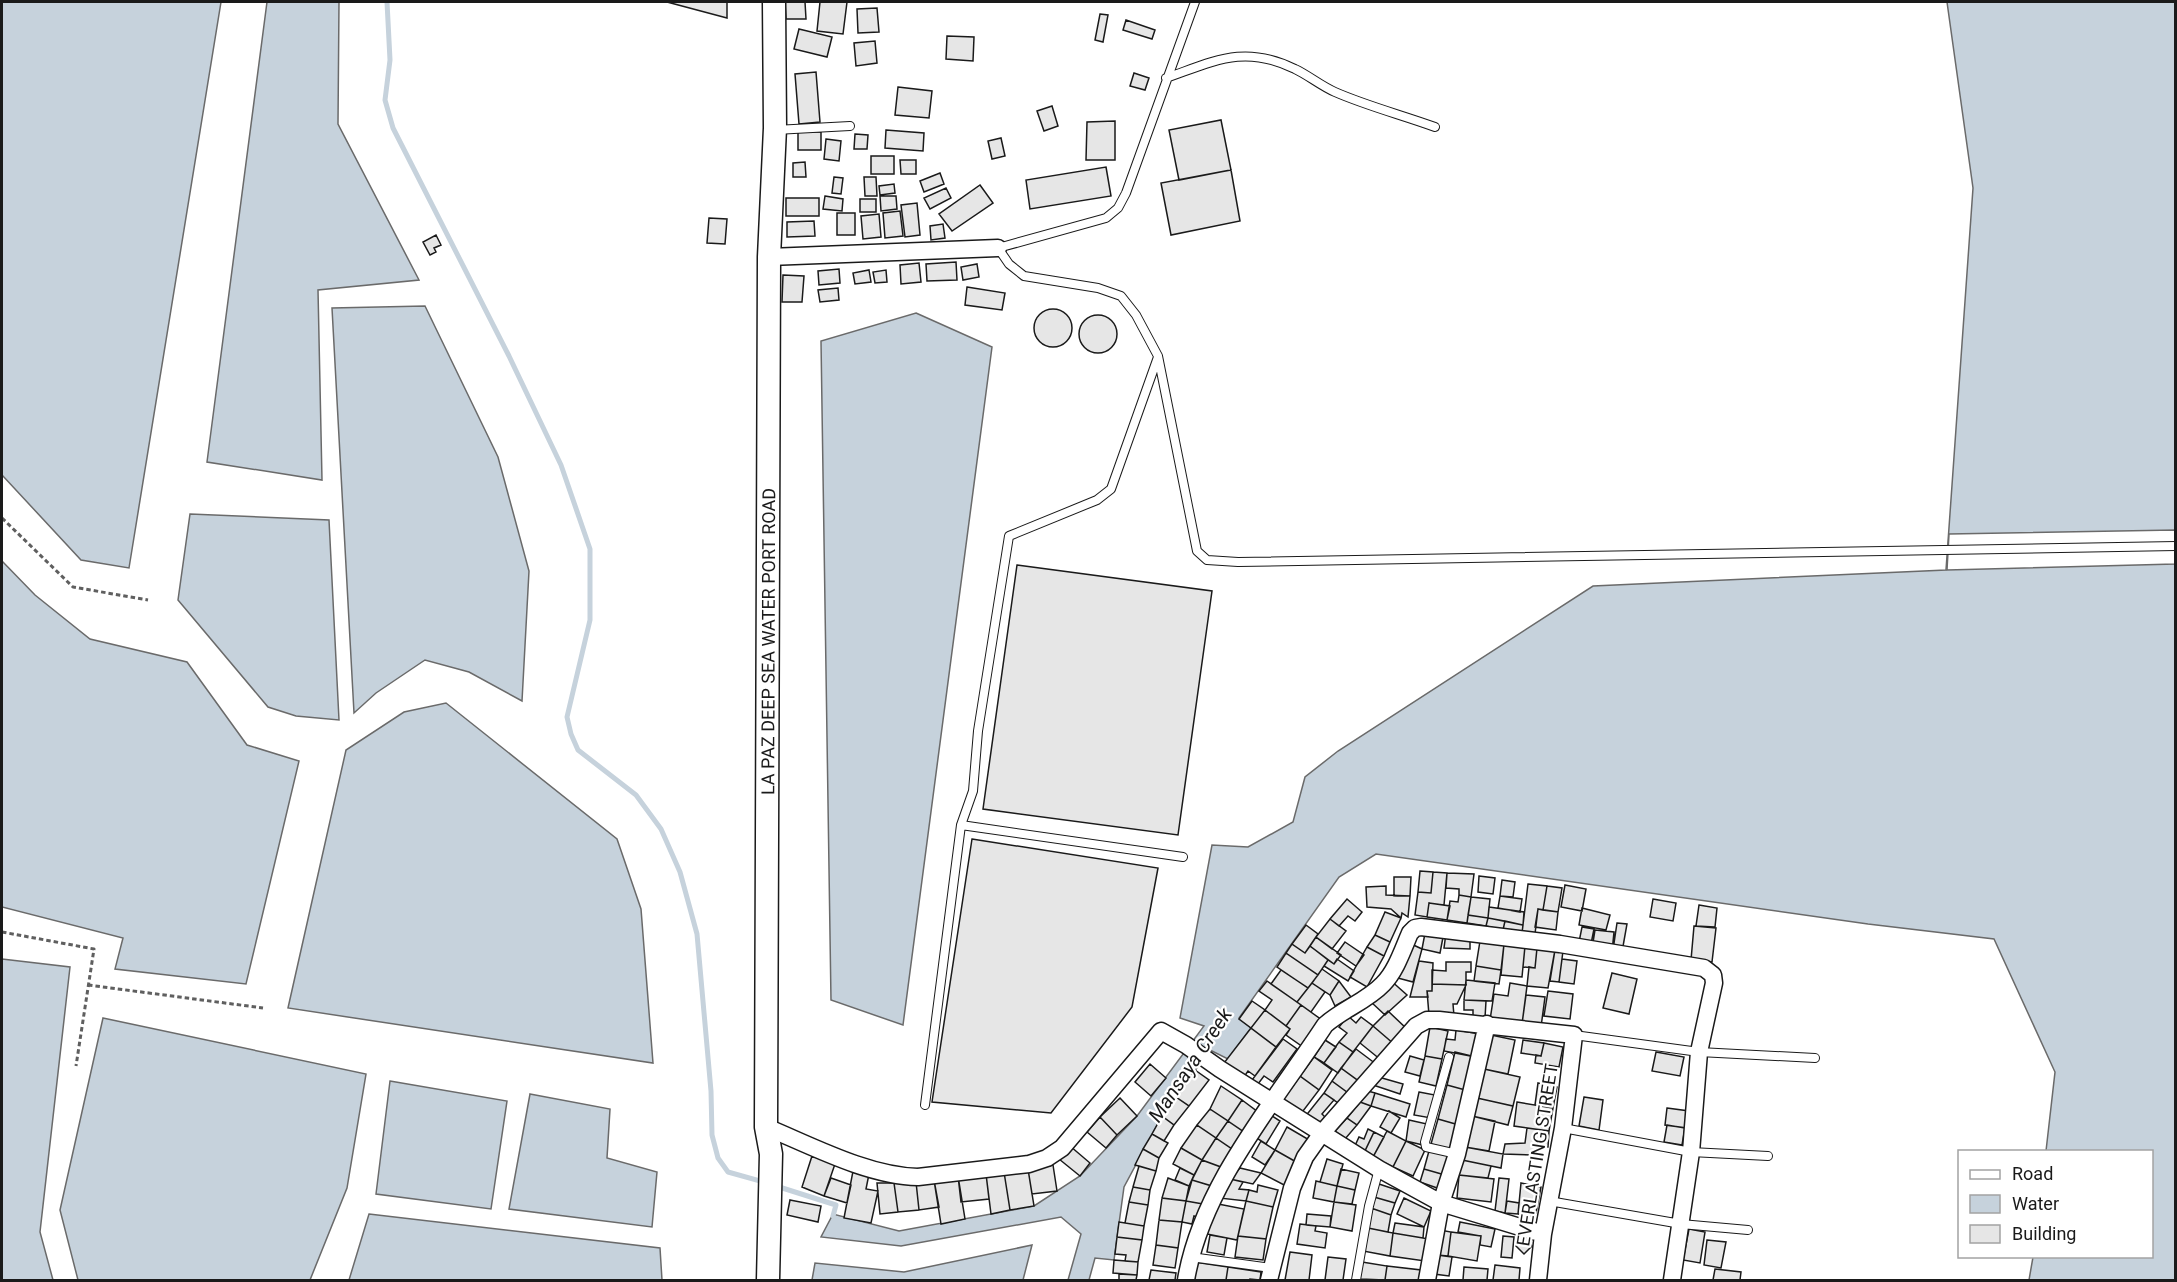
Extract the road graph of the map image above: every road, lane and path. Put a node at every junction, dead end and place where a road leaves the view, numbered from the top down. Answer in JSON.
{"nodes":[{"id":1,"x":774,"y":2,"type":"edge"},
{"id":2,"x":1195,"y":2,"type":"edge"},
{"id":3,"x":1166,"y":78,"type":"junction"},
{"id":4,"x":850,"y":126,"type":"dead end"},
{"id":5,"x":1435,"y":127,"type":"dead end"},
{"id":6,"x":775,"y":130,"type":"junction"},
{"id":7,"x":998,"y":248,"type":"junction"},
{"id":8,"x":770,"y":256,"type":"junction"},
{"id":9,"x":1158,"y":356,"type":"junction"},
{"id":10,"x":2,"y":518,"type":"edge"},
{"id":11,"x":2175,"y":546,"type":"edge"},
{"id":12,"x":148,"y":600,"type":"dead end"},
{"id":13,"x":961,"y":825,"type":"junction"},
{"id":14,"x":1183,"y":858,"type":"dead end"},
{"id":15,"x":2,"y":932,"type":"edge"},
{"id":16,"x":88,"y":985,"type":"junction"},
{"id":17,"x":263,"y":1008,"type":"dead end"},
{"id":18,"x":1487,"y":1024,"type":"junction"},
{"id":19,"x":1574,"y":1035,"type":"junction"},
{"id":20,"x":1699,"y":1052,"type":"junction"},
{"id":21,"x":1449,"y":1057,"type":"dead end"},
{"id":22,"x":1815,"y":1058,"type":"dead end"},
{"id":23,"x":76,"y":1066,"type":"dead end"},
{"id":24,"x":1271,"y":1102,"type":"junction"},
{"id":25,"x":925,"y":1105,"type":"dead end"},
{"id":26,"x":766,"y":1127,"type":"junction"},
{"id":27,"x":1563,"y":1128,"type":"junction"},
{"id":28,"x":1322,"y":1132,"type":"junction"},
{"id":29,"x":1691,"y":1152,"type":"junction"},
{"id":30,"x":1457,"y":1154,"type":"junction"},
{"id":31,"x":1768,"y":1156,"type":"dead end"},
{"id":32,"x":1378,"y":1169,"type":"junction"},
{"id":33,"x":1549,"y":1201,"type":"junction"},
{"id":34,"x":1441,"y":1203,"type":"junction"},
{"id":35,"x":1681,"y":1224,"type":"junction"},
{"id":36,"x":1749,"y":1230,"type":"dead end"},
{"id":37,"x":1543,"y":1234,"type":"junction"},
{"id":38,"x":1190,"y":1257,"type":"junction"},
{"id":39,"x":1270,"y":1274,"type":"edge"},
{"id":40,"x":1540,"y":1280,"type":"edge"},
{"id":41,"x":768,"y":1281,"type":"edge"},
{"id":42,"x":1186,"y":1281,"type":"edge"},
{"id":43,"x":1356,"y":1281,"type":"edge"},
{"id":44,"x":1427,"y":1281,"type":"edge"},
{"id":45,"x":1672,"y":1281,"type":"edge"}],
"edges":[{"from":1,"to":6,"type":"main road","name":"LA PAZ DEEP SEA WATER PORT ROAD"},
{"from":2,"to":3,"type":"lane"},
{"from":3,"to":5,"type":"lane"},
{"from":3,"to":7,"type":"lane"},
{"from":4,"to":6,"type":"lane"},
{"from":6,"to":8,"type":"main road","name":"LA PAZ DEEP SEA WATER PORT ROAD"},
{"from":7,"to":8,"type":"street"},
{"from":7,"to":9,"type":"lane"},
{"from":8,"to":26,"type":"main road","name":"LA PAZ DEEP SEA WATER PORT ROAD"},
{"from":9,"to":11,"type":"lane"},
{"from":9,"to":13,"type":"lane"},
{"from":10,"to":12,"type":"path"},
{"from":13,"to":14,"type":"lane"},
{"from":13,"to":25,"type":"lane"},
{"from":15,"to":16,"type":"path"},
{"from":16,"to":17,"type":"path"},
{"from":16,"to":23,"type":"path"},
{"from":18,"to":19,"type":"street"},
{"from":18,"to":28,"type":"street"},
{"from":18,"to":30,"type":"street"},
{"from":19,"to":20,"type":"lane"},
{"from":19,"to":27,"type":"street","name":"EVERLASTING STREET"},
{"from":20,"to":22,"type":"lane"},
{"from":20,"to":24,"type":"street"},
{"from":20,"to":29,"type":"street"},
{"from":21,"to":30,"type":"lane"},
{"from":24,"to":26,"type":"street"},
{"from":24,"to":28,"type":"street"},
{"from":24,"to":38,"type":"street"},
{"from":26,"to":41,"type":"main road","name":"LA PAZ DEEP SEA WATER PORT ROAD"},
{"from":27,"to":29,"type":"lane"},
{"from":27,"to":33,"type":"street","name":"EVERLASTING STREET"},
{"from":28,"to":32,"type":"street"},
{"from":28,"to":39,"type":"street"},
{"from":29,"to":31,"type":"lane"},
{"from":29,"to":35,"type":"street"},
{"from":30,"to":34,"type":"street"},
{"from":32,"to":34,"type":"street"},
{"from":32,"to":43,"type":"lane"},
{"from":33,"to":35,"type":"lane"},
{"from":33,"to":37,"type":"street","name":"EVERLASTING STREET"},
{"from":34,"to":37,"type":"street"},
{"from":34,"to":44,"type":"street"},
{"from":35,"to":36,"type":"lane"},
{"from":35,"to":45,"type":"street"},
{"from":37,"to":40,"type":"street","name":"EVERLASTING STREET"},
{"from":38,"to":39,"type":"lane"},
{"from":38,"to":42,"type":"street"}]}
